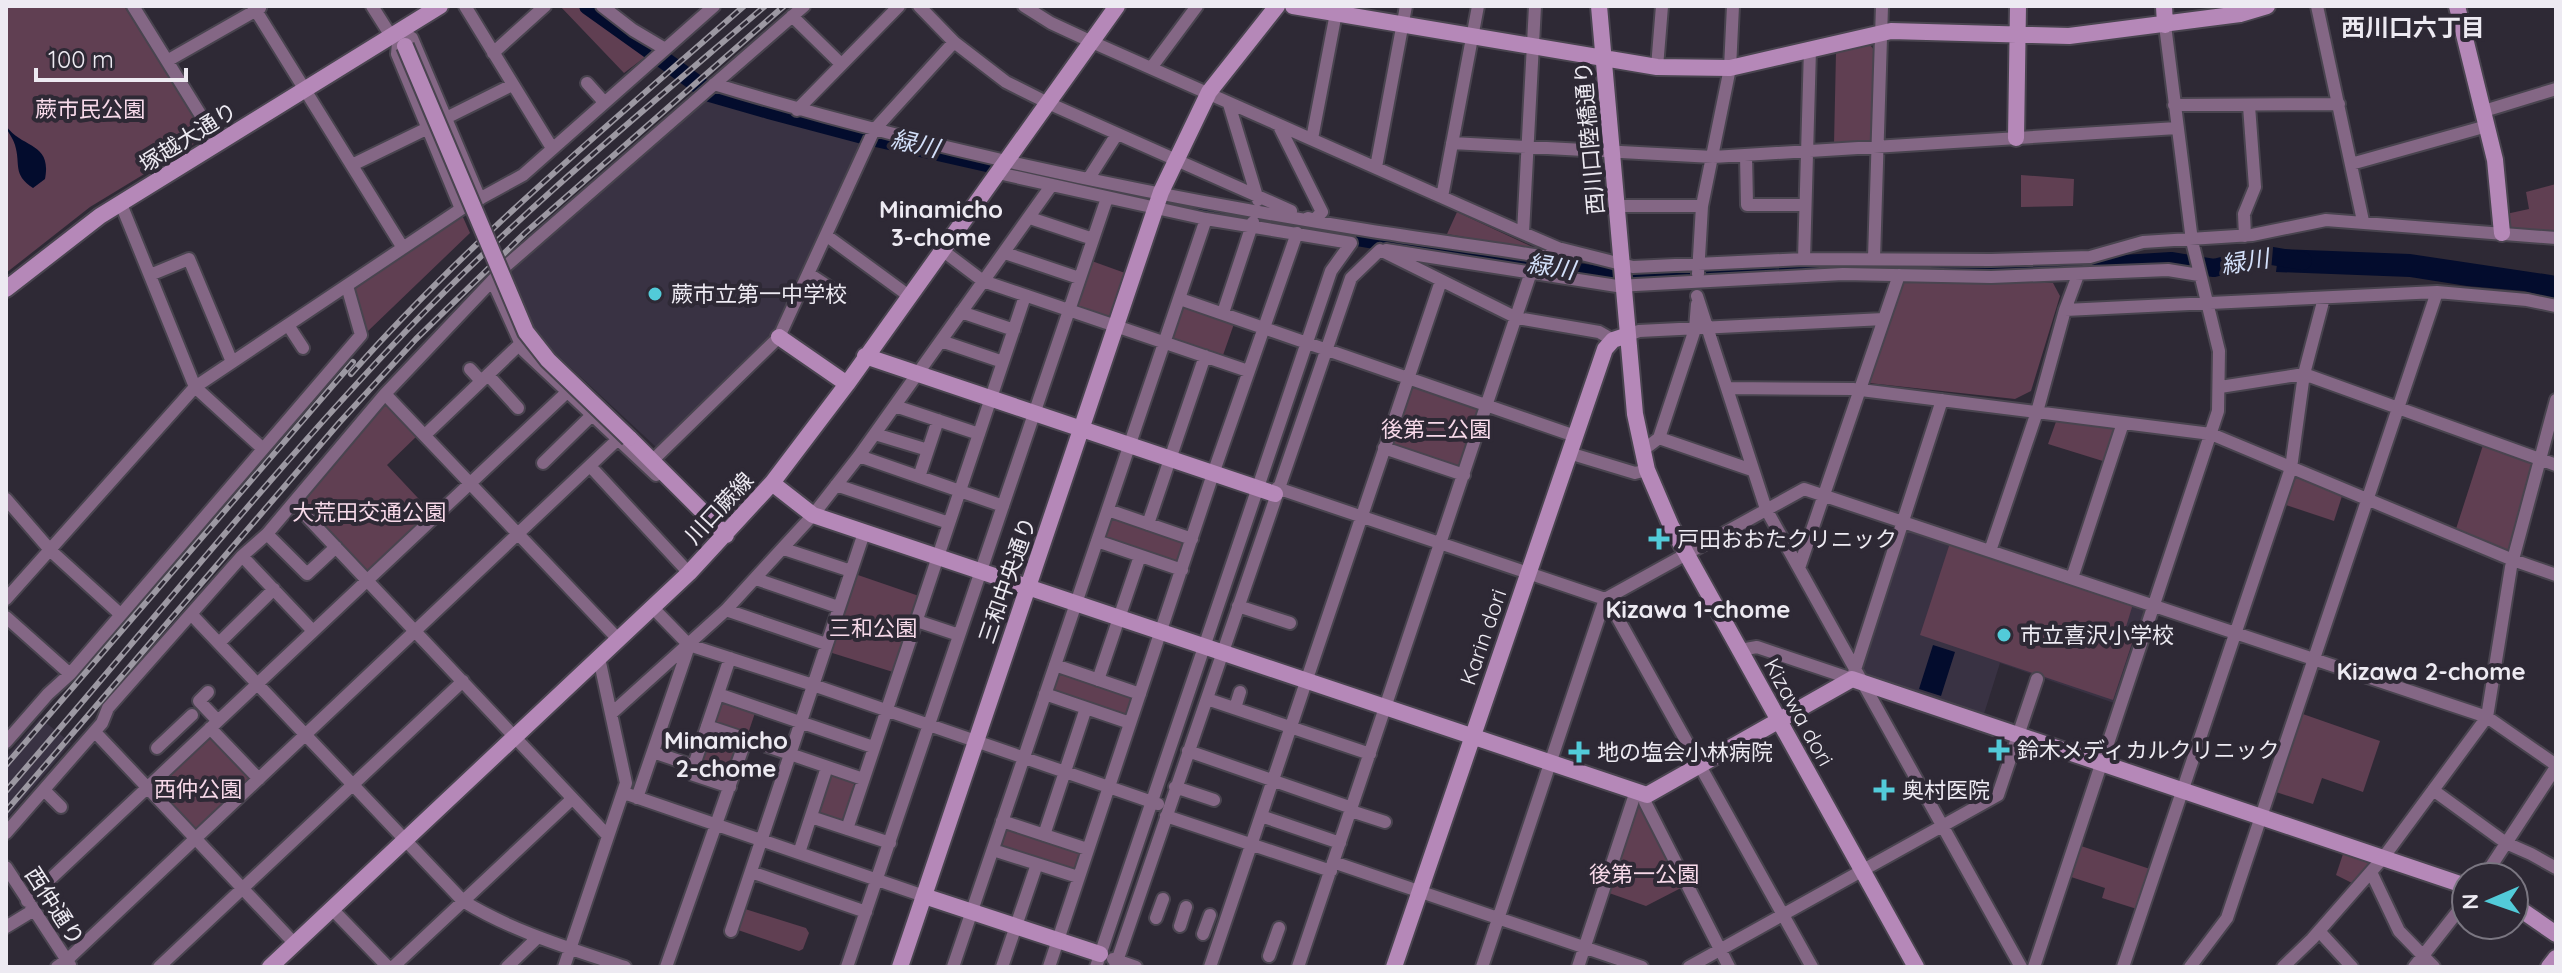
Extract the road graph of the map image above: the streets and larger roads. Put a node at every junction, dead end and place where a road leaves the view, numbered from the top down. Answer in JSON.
{"nodes":[{"id":1,"x":133,"y":6,"type":"edge"},
{"id":2,"x":372,"y":6,"type":"edge"},
{"id":3,"x":440,"y":6,"type":"edge"},
{"id":4,"x":465,"y":6,"type":"edge"},
{"id":5,"x":545,"y":6,"type":"edge"},
{"id":6,"x":602,"y":6,"type":"edge"},
{"id":7,"x":714,"y":6,"type":"edge"},
{"id":8,"x":804,"y":6,"type":"edge"},
{"id":9,"x":899,"y":6,"type":"edge"},
{"id":10,"x":919,"y":6,"type":"edge"},
{"id":11,"x":1024,"y":6,"type":"edge"},
{"id":12,"x":1117,"y":6,"type":"edge"},
{"id":13,"x":1197,"y":6,"type":"edge"},
{"id":14,"x":1277,"y":6,"type":"edge"},
{"id":15,"x":1293,"y":6,"type":"edge"},
{"id":16,"x":1406,"y":6,"type":"edge"},
{"id":17,"x":1478,"y":6,"type":"edge"},
{"id":18,"x":1535,"y":6,"type":"edge"},
{"id":19,"x":1599,"y":6,"type":"edge"},
{"id":20,"x":1662,"y":6,"type":"edge"},
{"id":21,"x":1733,"y":6,"type":"edge"},
{"id":22,"x":1882,"y":6,"type":"edge"},
{"id":23,"x":2018,"y":6,"type":"edge"},
{"id":24,"x":2164,"y":6,"type":"edge"},
{"id":25,"x":2267,"y":6,"type":"edge"},
{"id":26,"x":2317,"y":6,"type":"edge"},
{"id":27,"x":2457,"y":6,"type":"edge"},
{"id":28,"x":257,"y":7,"type":"edge"},
{"id":29,"x":699,"y":11,"type":"edge"},
{"id":30,"x":1336,"y":13,"type":"junction"},
{"id":31,"x":792,"y":16,"type":"junction"},
{"id":32,"x":1403,"y":25,"type":"junction"},
{"id":33,"x":2165,"y":25,"type":"junction"},
{"id":34,"x":1882,"y":33,"type":"junction"},
{"id":35,"x":2017,"y":35,"type":"junction"},
{"id":36,"x":1473,"y":36,"type":"junction"},
{"id":37,"x":398,"y":38,"type":"junction"},
{"id":38,"x":954,"y":42,"type":"junction"},
{"id":39,"x":1092,"y":42,"type":"junction"},
{"id":40,"x":1533,"y":47,"type":"junction"},
{"id":41,"x":665,"y":49,"type":"junction"},
{"id":42,"x":1810,"y":49,"type":"junction"},
{"id":43,"x":493,"y":53,"type":"junction"},
{"id":44,"x":1604,"y":59,"type":"junction"},
{"id":45,"x":167,"y":61,"type":"junction"},
{"id":46,"x":841,"y":64,"type":"junction"},
{"id":47,"x":1657,"y":67,"type":"junction"},
{"id":48,"x":1151,"y":68,"type":"junction"},
{"id":49,"x":1730,"y":68,"type":"junction"},
{"id":50,"x":587,"y":83,"type":"dead end"},
{"id":51,"x":714,"y":84,"type":"junction"},
{"id":52,"x":512,"y":85,"type":"junction"},
{"id":53,"x":2556,"y":89,"type":"edge"},
{"id":54,"x":305,"y":90,"type":"junction"},
{"id":55,"x":1209,"y":92,"type":"junction"},
{"id":56,"x":604,"y":102,"type":"junction"},
{"id":57,"x":1048,"y":103,"type":"junction"},
{"id":58,"x":1229,"y":104,"type":"junction"},
{"id":59,"x":2339,"y":104,"type":"junction"},
{"id":60,"x":2174,"y":105,"type":"junction"},
{"id":61,"x":2249,"y":106,"type":"junction"},
{"id":62,"x":797,"y":110,"type":"junction"},
{"id":63,"x":446,"y":118,"type":"junction"},
{"id":64,"x":2486,"y":118,"type":"junction"},
{"id":65,"x":1279,"y":126,"type":"junction"},
{"id":66,"x":428,"y":128,"type":"junction"},
{"id":67,"x":2177,"y":128,"type":"junction"},
{"id":68,"x":874,"y":130,"type":"junction"},
{"id":69,"x":1117,"y":134,"type":"junction"},
{"id":70,"x":2016,"y":138,"type":"junction"},
{"id":71,"x":1312,"y":139,"type":"junction"},
{"id":72,"x":218,"y":143,"type":"junction"},
{"id":73,"x":1452,"y":143,"type":"junction"},
{"id":74,"x":1878,"y":147,"type":"junction"},
{"id":75,"x":552,"y":148,"type":"junction"},
{"id":76,"x":1529,"y":148,"type":"junction"},
{"id":77,"x":1807,"y":151,"type":"junction"},
{"id":78,"x":1612,"y":153,"type":"junction"},
{"id":79,"x":1746,"y":155,"type":"junction"},
{"id":80,"x":1713,"y":157,"type":"junction"},
{"id":81,"x":1177,"y":160,"type":"junction"},
{"id":82,"x":1247,"y":163,"type":"junction"},
{"id":83,"x":2351,"y":164,"type":"junction"},
{"id":84,"x":352,"y":165,"type":"junction"},
{"id":85,"x":1003,"y":166,"type":"junction"},
{"id":86,"x":1233,"y":167,"type":"dead end"},
{"id":87,"x":1376,"y":167,"type":"junction"},
{"id":88,"x":1089,"y":178,"type":"junction"},
{"id":89,"x":1051,"y":186,"type":"junction"},
{"id":90,"x":1442,"y":197,"type":"junction"},
{"id":91,"x":1107,"y":198,"type":"junction"},
{"id":92,"x":480,"y":199,"type":"junction"},
{"id":93,"x":1159,"y":200,"type":"junction"},
{"id":94,"x":121,"y":204,"type":"junction"},
{"id":95,"x":1257,"y":205,"type":"junction"},
{"id":96,"x":1805,"y":205,"type":"junction"},
{"id":97,"x":1617,"y":206,"type":"junction"},
{"id":98,"x":1702,"y":206,"type":"junction"},
{"id":99,"x":461,"y":209,"type":"junction"},
{"id":100,"x":1030,"y":218,"type":"junction"},
{"id":101,"x":1206,"y":219,"type":"junction"},
{"id":102,"x":1314,"y":220,"type":"junction"},
{"id":103,"x":2363,"y":221,"type":"junction"},
{"id":104,"x":1252,"y":226,"type":"junction"},
{"id":105,"x":1297,"y":233,"type":"junction"},
{"id":106,"x":1523,"y":233,"type":"junction"},
{"id":107,"x":2502,"y":233,"type":"junction"},
{"id":108,"x":827,"y":236,"type":"junction"},
{"id":109,"x":2245,"y":236,"type":"junction"},
{"id":110,"x":2556,"y":238,"type":"edge"},
{"id":111,"x":1093,"y":239,"type":"junction"},
{"id":112,"x":2192,"y":241,"type":"junction"},
{"id":113,"x":403,"y":248,"type":"junction"},
{"id":114,"x":1558,"y":248,"type":"junction"},
{"id":115,"x":942,"y":250,"type":"junction"},
{"id":116,"x":1380,"y":250,"type":"junction"},
{"id":117,"x":1005,"y":253,"type":"junction"},
{"id":118,"x":1874,"y":258,"type":"junction"},
{"id":119,"x":1804,"y":259,"type":"junction"},
{"id":120,"x":1623,"y":266,"type":"junction"},
{"id":121,"x":1698,"y":266,"type":"junction"},
{"id":122,"x":1531,"y":272,"type":"junction"},
{"id":123,"x":809,"y":274,"type":"junction"},
{"id":124,"x":2199,"y":274,"type":"junction"},
{"id":125,"x":150,"y":275,"type":"junction"},
{"id":126,"x":1899,"y":275,"type":"junction"},
{"id":127,"x":2078,"y":275,"type":"junction"},
{"id":128,"x":1079,"y":278,"type":"junction"},
{"id":129,"x":983,"y":281,"type":"junction"},
{"id":130,"x":1441,"y":281,"type":"junction"},
{"id":131,"x":493,"y":282,"type":"junction"},
{"id":132,"x":347,"y":286,"type":"junction"},
{"id":133,"x":1624,"y":286,"type":"junction"},
{"id":134,"x":1697,"y":287,"type":"junction"},
{"id":135,"x":6,"y":289,"type":"edge"},
{"id":136,"x":835,"y":291,"type":"dead end"},
{"id":137,"x":2437,"y":292,"type":"junction"},
{"id":138,"x":909,"y":296,"type":"junction"},
{"id":139,"x":1025,"y":296,"type":"junction"},
{"id":140,"x":2324,"y":298,"type":"junction"},
{"id":141,"x":1180,"y":299,"type":"junction"},
{"id":142,"x":2207,"y":303,"type":"junction"},
{"id":143,"x":2556,"y":306,"type":"edge"},
{"id":144,"x":2065,"y":310,"type":"junction"},
{"id":145,"x":1069,"y":311,"type":"junction"},
{"id":146,"x":961,"y":312,"type":"junction"},
{"id":147,"x":1223,"y":313,"type":"junction"},
{"id":148,"x":1517,"y":318,"type":"junction"},
{"id":149,"x":1884,"y":319,"type":"junction"},
{"id":150,"x":288,"y":325,"type":"junction"},
{"id":151,"x":1116,"y":327,"type":"junction"},
{"id":152,"x":1264,"y":327,"type":"junction"},
{"id":153,"x":1701,"y":329,"type":"junction"},
{"id":154,"x":1014,"y":330,"type":"junction"},
{"id":155,"x":779,"y":337,"type":"junction"},
{"id":156,"x":1621,"y":338,"type":"junction"},
{"id":157,"x":941,"y":341,"type":"junction"},
{"id":158,"x":1165,"y":342,"type":"junction"},
{"id":159,"x":1307,"y":342,"type":"junction"},
{"id":160,"x":519,"y":345,"type":"junction"},
{"id":161,"x":303,"y":348,"type":"dead end"},
{"id":162,"x":1325,"y":351,"type":"junction"},
{"id":163,"x":865,"y":356,"type":"junction"},
{"id":164,"x":1205,"y":356,"type":"junction"},
{"id":165,"x":232,"y":362,"type":"junction"},
{"id":166,"x":1003,"y":362,"type":"junction"},
{"id":167,"x":470,"y":369,"type":"dead end"},
{"id":168,"x":1248,"y":371,"type":"junction"},
{"id":169,"x":917,"y":374,"type":"junction"},
{"id":170,"x":2304,"y":374,"type":"junction"},
{"id":171,"x":485,"y":378,"type":"junction"},
{"id":172,"x":1407,"y":379,"type":"junction"},
{"id":173,"x":847,"y":384,"type":"junction"},
{"id":174,"x":195,"y":387,"type":"junction"},
{"id":175,"x":2220,"y":387,"type":"junction"},
{"id":176,"x":1727,"y":388,"type":"junction"},
{"id":177,"x":1859,"y":390,"type":"junction"},
{"id":178,"x":566,"y":393,"type":"junction"},
{"id":179,"x":385,"y":394,"type":"junction"},
{"id":180,"x":991,"y":399,"type":"junction"},
{"id":181,"x":1942,"y":400,"type":"junction"},
{"id":182,"x":2556,"y":400,"type":"edge"},
{"id":183,"x":895,"y":406,"type":"junction"},
{"id":184,"x":1487,"y":407,"type":"junction"},
{"id":185,"x":518,"y":408,"type":"dead end"},
{"id":186,"x":2399,"y":408,"type":"junction"},
{"id":187,"x":2037,"y":412,"type":"junction"},
{"id":188,"x":1034,"y":413,"type":"junction"},
{"id":189,"x":591,"y":416,"type":"junction"},
{"id":190,"x":938,"y":420,"type":"junction"},
{"id":191,"x":2123,"y":423,"type":"junction"},
{"id":192,"x":1081,"y":430,"type":"junction"},
{"id":193,"x":875,"y":434,"type":"junction"},
{"id":194,"x":979,"y":434,"type":"junction"},
{"id":195,"x":2211,"y":434,"type":"junction"},
{"id":196,"x":425,"y":435,"type":"junction"},
{"id":197,"x":1575,"y":436,"type":"junction"},
{"id":198,"x":1659,"y":438,"type":"junction"},
{"id":199,"x":623,"y":439,"type":"junction"},
{"id":200,"x":1129,"y":446,"type":"junction"},
{"id":201,"x":262,"y":448,"type":"junction"},
{"id":202,"x":1384,"y":448,"type":"junction"},
{"id":203,"x":928,"y":450,"type":"junction"},
{"id":204,"x":1642,"y":451,"type":"junction"},
{"id":205,"x":1569,"y":453,"type":"junction"},
{"id":206,"x":859,"y":456,"type":"junction"},
{"id":207,"x":1171,"y":460,"type":"junction"},
{"id":208,"x":2540,"y":460,"type":"junction"},
{"id":209,"x":652,"y":461,"type":"junction"},
{"id":210,"x":543,"y":463,"type":"dead end"},
{"id":211,"x":2556,"y":465,"type":"edge"},
{"id":212,"x":590,"y":466,"type":"junction"},
{"id":213,"x":2291,"y":468,"type":"junction"},
{"id":214,"x":1647,"y":470,"type":"junction"},
{"id":215,"x":1752,"y":470,"type":"junction"},
{"id":216,"x":1213,"y":474,"type":"junction"},
{"id":217,"x":1464,"y":475,"type":"junction"},
{"id":218,"x":919,"y":477,"type":"junction"},
{"id":219,"x":668,"y":479,"type":"junction"},
{"id":220,"x":471,"y":483,"type":"junction"},
{"id":221,"x":772,"y":483,"type":"junction"},
{"id":222,"x":836,"y":485,"type":"junction"},
{"id":223,"x":1258,"y":488,"type":"junction"},
{"id":224,"x":960,"y":491,"type":"junction"},
{"id":225,"x":1276,"y":491,"type":"junction"},
{"id":226,"x":1825,"y":495,"type":"junction"},
{"id":227,"x":6,"y":499,"type":"edge"},
{"id":228,"x":2368,"y":500,"type":"junction"},
{"id":229,"x":294,"y":503,"type":"junction"},
{"id":230,"x":1003,"y":506,"type":"junction"},
{"id":231,"x":1766,"y":509,"type":"junction"},
{"id":232,"x":1108,"y":510,"type":"junction"},
{"id":233,"x":813,"y":515,"type":"junction"},
{"id":234,"x":1361,"y":517,"type":"junction"},
{"id":235,"x":1903,"y":520,"type":"junction"},
{"id":236,"x":949,"y":523,"type":"junction"},
{"id":237,"x":1148,"y":524,"type":"junction"},
{"id":238,"x":864,"y":533,"type":"junction"},
{"id":239,"x":267,"y":534,"type":"junction"},
{"id":240,"x":518,"y":534,"type":"junction"},
{"id":241,"x":726,"y":535,"type":"junction"},
{"id":242,"x":1192,"y":539,"type":"junction"},
{"id":243,"x":1097,"y":541,"type":"junction"},
{"id":244,"x":1441,"y":543,"type":"junction"},
{"id":245,"x":336,"y":547,"type":"junction"},
{"id":246,"x":784,"y":549,"type":"junction"},
{"id":247,"x":51,"y":551,"type":"junction"},
{"id":248,"x":1990,"y":551,"type":"junction"},
{"id":249,"x":1686,"y":554,"type":"junction"},
{"id":250,"x":242,"y":556,"type":"junction"},
{"id":251,"x":1140,"y":556,"type":"junction"},
{"id":252,"x":937,"y":558,"type":"junction"},
{"id":253,"x":2513,"y":560,"type":"junction"},
{"id":254,"x":1799,"y":568,"type":"junction"},
{"id":255,"x":1182,"y":570,"type":"junction"},
{"id":256,"x":851,"y":571,"type":"junction"},
{"id":257,"x":981,"y":572,"type":"junction"},
{"id":258,"x":689,"y":573,"type":"junction"},
{"id":259,"x":1528,"y":573,"type":"junction"},
{"id":260,"x":2556,"y":575,"type":"edge"},
{"id":261,"x":2072,"y":578,"type":"junction"},
{"id":262,"x":756,"y":579,"type":"junction"},
{"id":263,"x":367,"y":581,"type":"junction"},
{"id":264,"x":1028,"y":588,"type":"junction"},
{"id":265,"x":274,"y":589,"type":"junction"},
{"id":266,"x":6,"y":599,"type":"edge"},
{"id":267,"x":1605,"y":599,"type":"junction"},
{"id":268,"x":1076,"y":604,"type":"junction"},
{"id":269,"x":1238,"y":606,"type":"junction"},
{"id":270,"x":2154,"y":606,"type":"junction"},
{"id":271,"x":652,"y":607,"type":"junction"},
{"id":272,"x":838,"y":607,"type":"junction"},
{"id":273,"x":726,"y":610,"type":"junction"},
{"id":274,"x":119,"y":613,"type":"junction"},
{"id":275,"x":191,"y":614,"type":"junction"},
{"id":276,"x":6,"y":617,"type":"edge"},
{"id":277,"x":1120,"y":619,"type":"junction"},
{"id":278,"x":917,"y":621,"type":"junction"},
{"id":279,"x":1290,"y":623,"type":"dead end"},
{"id":280,"x":313,"y":631,"type":"junction"},
{"id":281,"x":415,"y":631,"type":"junction"},
{"id":282,"x":1161,"y":633,"type":"junction"},
{"id":283,"x":2235,"y":633,"type":"junction"},
{"id":284,"x":959,"y":635,"type":"junction"},
{"id":285,"x":618,"y":639,"type":"junction"},
{"id":286,"x":219,"y":643,"type":"junction"},
{"id":287,"x":826,"y":644,"type":"junction"},
{"id":288,"x":689,"y":645,"type":"junction"},
{"id":289,"x":1204,"y":648,"type":"junction"},
{"id":290,"x":1740,"y":650,"type":"junction"},
{"id":291,"x":1222,"y":653,"type":"junction"},
{"id":292,"x":599,"y":658,"type":"junction"},
{"id":293,"x":730,"y":658,"type":"junction"},
{"id":294,"x":2314,"y":659,"type":"junction"},
{"id":295,"x":1055,"y":665,"type":"junction"},
{"id":296,"x":70,"y":674,"type":"junction"},
{"id":297,"x":1856,"y":677,"type":"junction"},
{"id":298,"x":2037,"y":679,"type":"dead end"},
{"id":299,"x":1098,"y":680,"type":"junction"},
{"id":300,"x":463,"y":681,"type":"junction"},
{"id":301,"x":1306,"y":682,"type":"junction"},
{"id":302,"x":258,"y":684,"type":"junction"},
{"id":303,"x":813,"y":685,"type":"junction"},
{"id":304,"x":208,"y":692,"type":"dead end"},
{"id":305,"x":1240,"y":692,"type":"dead end"},
{"id":306,"x":718,"y":694,"type":"junction"},
{"id":307,"x":1045,"y":694,"type":"junction"},
{"id":308,"x":1140,"y":694,"type":"junction"},
{"id":309,"x":1207,"y":699,"type":"junction"},
{"id":310,"x":1267,"y":702,"type":"dead end"},
{"id":311,"x":1086,"y":708,"type":"junction"},
{"id":312,"x":1235,"y":708,"type":"junction"},
{"id":313,"x":1386,"y":709,"type":"junction"},
{"id":314,"x":886,"y":710,"type":"junction"},
{"id":315,"x":612,"y":713,"type":"junction"},
{"id":316,"x":192,"y":715,"type":"dead end"},
{"id":317,"x":1262,"y":717,"type":"junction"},
{"id":318,"x":2487,"y":717,"type":"junction"},
{"id":319,"x":6,"y":719,"type":"edge"},
{"id":320,"x":1778,"y":720,"type":"junction"},
{"id":321,"x":800,"y":722,"type":"junction"},
{"id":322,"x":1130,"y":723,"type":"junction"},
{"id":323,"x":214,"y":724,"type":"junction"},
{"id":324,"x":707,"y":726,"type":"junction"},
{"id":325,"x":930,"y":726,"type":"junction"},
{"id":326,"x":1291,"y":727,"type":"junction"},
{"id":327,"x":17,"y":729,"type":"junction"},
{"id":328,"x":95,"y":732,"type":"junction"},
{"id":329,"x":306,"y":735,"type":"junction"},
{"id":330,"x":2018,"y":735,"type":"junction"},
{"id":331,"x":169,"y":736,"type":"junction"},
{"id":332,"x":515,"y":736,"type":"junction"},
{"id":333,"x":1472,"y":737,"type":"junction"},
{"id":334,"x":746,"y":739,"type":"junction"},
{"id":335,"x":976,"y":741,"type":"junction"},
{"id":336,"x":6,"y":742,"type":"edge"},
{"id":337,"x":873,"y":747,"type":"junction"},
{"id":338,"x":157,"y":748,"type":"dead end"},
{"id":339,"x":1188,"y":751,"type":"junction"},
{"id":340,"x":653,"y":752,"type":"junction"},
{"id":341,"x":185,"y":753,"type":"junction"},
{"id":342,"x":790,"y":754,"type":"junction"},
{"id":343,"x":1370,"y":754,"type":"junction"},
{"id":344,"x":1024,"y":758,"type":"junction"},
{"id":345,"x":1551,"y":763,"type":"junction"},
{"id":346,"x":1699,"y":763,"type":"junction"},
{"id":347,"x":2102,"y":763,"type":"junction"},
{"id":348,"x":694,"y":766,"type":"junction"},
{"id":349,"x":2556,"y":766,"type":"edge"},
{"id":350,"x":827,"y":767,"type":"junction"},
{"id":351,"x":1065,"y":772,"type":"junction"},
{"id":352,"x":259,"y":779,"type":"junction"},
{"id":353,"x":863,"y":779,"type":"junction"},
{"id":354,"x":1273,"y":780,"type":"junction"},
{"id":355,"x":353,"y":785,"type":"junction"},
{"id":356,"x":1109,"y":786,"type":"junction"},
{"id":357,"x":148,"y":787,"type":"junction"},
{"id":358,"x":730,"y":787,"type":"junction"},
{"id":359,"x":1175,"y":787,"type":"junction"},
{"id":360,"x":44,"y":790,"type":"junction"},
{"id":361,"x":2433,"y":790,"type":"junction"},
{"id":362,"x":2184,"y":791,"type":"junction"},
{"id":363,"x":624,"y":793,"type":"junction"},
{"id":364,"x":1642,"y":793,"type":"junction"},
{"id":365,"x":637,"y":798,"type":"junction"},
{"id":366,"x":572,"y":799,"type":"junction"},
{"id":367,"x":1214,"y":800,"type":"dead end"},
{"id":368,"x":1152,"y":801,"type":"junction"},
{"id":369,"x":61,"y":807,"type":"dead end"},
{"id":370,"x":1351,"y":809,"type":"junction"},
{"id":371,"x":1167,"y":812,"type":"junction"},
{"id":372,"x":1261,"y":816,"type":"junction"},
{"id":373,"x":2261,"y":816,"type":"junction"},
{"id":374,"x":811,"y":817,"type":"junction"},
{"id":375,"x":1002,"y":821,"type":"junction"},
{"id":376,"x":1385,"y":822,"type":"dead end"},
{"id":377,"x":715,"y":824,"type":"junction"},
{"id":378,"x":1942,"y":826,"type":"junction"},
{"id":379,"x":847,"y":829,"type":"junction"},
{"id":380,"x":6,"y":833,"type":"edge"},
{"id":381,"x":1044,"y":835,"type":"junction"},
{"id":382,"x":608,"y":836,"type":"junction"},
{"id":383,"x":196,"y":839,"type":"junction"},
{"id":384,"x":405,"y":840,"type":"junction"},
{"id":385,"x":761,"y":840,"type":"junction"},
{"id":386,"x":890,"y":843,"type":"junction"},
{"id":387,"x":1340,"y":843,"type":"junction"},
{"id":388,"x":2506,"y":843,"type":"junction"},
{"id":389,"x":1251,"y":844,"type":"junction"},
{"id":390,"x":1087,"y":849,"type":"junction"},
{"id":391,"x":993,"y":850,"type":"junction"},
{"id":392,"x":799,"y":853,"type":"junction"},
{"id":393,"x":2383,"y":858,"type":"junction"},
{"id":394,"x":2494,"y":861,"type":"edge"},
{"id":395,"x":1037,"y":864,"type":"junction"},
{"id":396,"x":6,"y":867,"type":"edge"},
{"id":397,"x":1332,"y":867,"type":"junction"},
{"id":398,"x":2556,"y":868,"type":"edge"},
{"id":399,"x":1862,"y":871,"type":"junction"},
{"id":400,"x":751,"y":872,"type":"junction"},
{"id":401,"x":2371,"y":872,"type":"junction"},
{"id":402,"x":1078,"y":877,"type":"junction"},
{"id":403,"x":877,"y":879,"type":"junction"},
{"id":404,"x":2450,"y":881,"type":"edge"},
{"id":405,"x":243,"y":889,"type":"junction"},
{"id":406,"x":1420,"y":892,"type":"junction"},
{"id":407,"x":924,"y":896,"type":"junction"},
{"id":408,"x":1163,"y":899,"type":"dead end"},
{"id":409,"x":463,"y":901,"type":"junction"},
{"id":410,"x":31,"y":906,"type":"junction"},
{"id":411,"x":1186,"y":907,"type":"dead end"},
{"id":412,"x":332,"y":909,"type":"junction"},
{"id":413,"x":972,"y":911,"type":"junction"},
{"id":414,"x":866,"y":912,"type":"junction"},
{"id":415,"x":1782,"y":914,"type":"junction"},
{"id":416,"x":1210,"y":915,"type":"dead end"},
{"id":417,"x":2530,"y":916,"type":"edge"},
{"id":418,"x":1156,"y":918,"type":"dead end"},
{"id":419,"x":1498,"y":919,"type":"junction"},
{"id":420,"x":2450,"y":921,"type":"edge"},
{"id":421,"x":1016,"y":926,"type":"junction"},
{"id":422,"x":1180,"y":926,"type":"dead end"},
{"id":423,"x":6,"y":927,"type":"edge"},
{"id":424,"x":1279,"y":928,"type":"dead end"},
{"id":425,"x":731,"y":931,"type":"dead end"},
{"id":426,"x":2319,"y":931,"type":"junction"},
{"id":427,"x":1203,"y":934,"type":"dead end"},
{"id":428,"x":2556,"y":934,"type":"edge"},
{"id":429,"x":537,"y":938,"type":"junction"},
{"id":430,"x":1058,"y":940,"type":"junction"},
{"id":431,"x":295,"y":944,"type":"junction"},
{"id":432,"x":1585,"y":947,"type":"junction"},
{"id":433,"x":570,"y":949,"type":"junction"},
{"id":434,"x":1720,"y":950,"type":"junction"},
{"id":435,"x":1269,"y":956,"type":"dead end"},
{"id":436,"x":2423,"y":956,"type":"junction"},
{"id":437,"x":2556,"y":958,"type":"edge"},
{"id":438,"x":1098,"y":960,"type":"edge"},
{"id":439,"x":1116,"y":964,"type":"edge"},
{"id":440,"x":65,"y":965,"type":"edge"},
{"id":441,"x":159,"y":967,"type":"edge"},
{"id":442,"x":270,"y":967,"type":"edge"},
{"id":443,"x":390,"y":967,"type":"edge"},
{"id":444,"x":507,"y":967,"type":"edge"},
{"id":445,"x":564,"y":967,"type":"edge"},
{"id":446,"x":625,"y":967,"type":"edge"},
{"id":447,"x":666,"y":967,"type":"edge"},
{"id":448,"x":847,"y":967,"type":"edge"},
{"id":449,"x":900,"y":967,"type":"edge"},
{"id":450,"x":953,"y":967,"type":"edge"},
{"id":451,"x":1002,"y":967,"type":"edge"},
{"id":452,"x":1049,"y":967,"type":"edge"},
{"id":453,"x":1136,"y":967,"type":"edge"},
{"id":454,"x":1210,"y":967,"type":"edge"},
{"id":455,"x":1298,"y":967,"type":"edge"},
{"id":456,"x":1394,"y":967,"type":"edge"},
{"id":457,"x":1482,"y":967,"type":"edge"},
{"id":458,"x":1578,"y":967,"type":"edge"},
{"id":459,"x":1642,"y":967,"type":"edge"},
{"id":460,"x":1689,"y":967,"type":"edge"},
{"id":461,"x":1729,"y":967,"type":"edge"},
{"id":462,"x":1812,"y":967,"type":"edge"},
{"id":463,"x":1916,"y":967,"type":"edge"},
{"id":464,"x":2021,"y":967,"type":"edge"},
{"id":465,"x":2034,"y":967,"type":"edge"},
{"id":466,"x":2123,"y":967,"type":"edge"},
{"id":467,"x":2190,"y":967,"type":"edge"},
{"id":468,"x":2283,"y":967,"type":"edge"},
{"id":469,"x":2352,"y":967,"type":"edge"},
{"id":470,"x":2414,"y":967,"type":"edge"},
{"id":471,"x":2434,"y":967,"type":"edge"},
{"id":472,"x":2549,"y":967,"type":"edge"}],
"edges":[{"from":1,"to":45,"type":"street"},
{"from":2,"to":37,"type":"street"},
{"from":3,"to":37,"type":"street","name":"塚越大通り"},
{"from":4,"to":43,"type":"street"},
{"from":5,"to":43,"type":"street"},
{"from":6,"to":41,"type":"street"},
{"from":7,"to":29,"type":"street"},
{"from":8,"to":31,"type":"street"},
{"from":9,"to":46,"type":"street"},
{"from":10,"to":38,"type":"street"},
{"from":11,"to":39,"type":"street"},
{"from":12,"to":39,"type":"street","name":"川口蕨線"},
{"from":13,"to":48,"type":"street"},
{"from":14,"to":55,"type":"street","name":"三和中央通り"},
{"from":15,"to":30,"type":"street"},
{"from":16,"to":32,"type":"street"},
{"from":17,"to":36,"type":"street"},
{"from":18,"to":40,"type":"street"},
{"from":19,"to":44,"type":"street","name":"西川口陸橋通り"},
{"from":20,"to":47,"type":"street"},
{"from":21,"to":49,"type":"street"},
{"from":22,"to":34,"type":"street"},
{"from":23,"to":35,"type":"street"},
{"from":24,"to":33,"type":"street"},
{"from":25,"to":33,"type":"street"},
{"from":26,"to":59,"type":"street"},
{"from":27,"to":64,"type":"street"},
{"from":28,"to":45,"type":"street"},
{"from":28,"to":54,"type":"street"},
{"from":29,"to":41,"type":"street"},
{"from":30,"to":32,"type":"street"},
{"from":30,"to":71,"type":"street"},
{"from":31,"to":46,"type":"street"},
{"from":31,"to":51,"type":"street"},
{"from":32,"to":36,"type":"street"},
{"from":32,"to":87,"type":"street"},
{"from":33,"to":35,"type":"street"},
{"from":33,"to":60,"type":"street"},
{"from":34,"to":35,"type":"street"},
{"from":34,"to":42,"type":"street"},
{"from":34,"to":74,"type":"street"},
{"from":35,"to":70,"type":"street"},
{"from":36,"to":40,"type":"street"},
{"from":36,"to":73,"type":"street"},
{"from":37,"to":54,"type":"street","name":"塚越大通り"},
{"from":37,"to":63,"type":"street"},
{"from":37,"to":66,"type":"street"},
{"from":37,"to":199,"type":"street","bridge":true},
{"from":38,"to":57,"type":"street"},
{"from":38,"to":68,"type":"street"},
{"from":39,"to":48,"type":"street"},
{"from":39,"to":57,"type":"street","name":"川口蕨線"},
{"from":40,"to":44,"type":"street"},
{"from":40,"to":76,"type":"street"},
{"from":41,"to":56,"type":"street"},
{"from":42,"to":49,"type":"street"},
{"from":42,"to":77,"type":"street"},
{"from":43,"to":52,"type":"street"},
{"from":44,"to":47,"type":"street"},
{"from":44,"to":78,"type":"street","name":"西川口陸橋通り"},
{"from":45,"to":72,"type":"street"},
{"from":46,"to":62,"type":"street"},
{"from":47,"to":49,"type":"street"},
{"from":48,"to":55,"type":"street"},
{"from":49,"to":80,"type":"street"},
{"from":50,"to":56,"type":"street"},
{"from":51,"to":62,"type":"street"},
{"from":51,"to":131,"type":"street"},
{"from":52,"to":63,"type":"street"},
{"from":52,"to":75,"type":"street"},
{"from":53,"to":64,"type":"street"},
{"from":54,"to":72,"type":"street","name":"塚越大通り"},
{"from":54,"to":84,"type":"street"},
{"from":55,"to":58,"type":"street"},
{"from":55,"to":81,"type":"street","name":"三和中央通り"},
{"from":56,"to":75,"type":"street"},
{"from":57,"to":69,"type":"street"},
{"from":57,"to":85,"type":"street","name":"川口蕨線"},
{"from":58,"to":65,"type":"street"},
{"from":58,"to":82,"type":"street"},
{"from":59,"to":61,"type":"street"},
{"from":59,"to":83,"type":"street"},
{"from":60,"to":61,"type":"street"},
{"from":60,"to":67,"type":"street"},
{"from":61,"to":109,"type":"street"},
{"from":62,"to":68,"type":"street"},
{"from":63,"to":92,"type":"street"},
{"from":64,"to":83,"type":"street"},
{"from":64,"to":107,"type":"street"},
{"from":65,"to":71,"type":"street"},
{"from":65,"to":102,"type":"street"},
{"from":66,"to":84,"type":"street"},
{"from":66,"to":99,"type":"street"},
{"from":67,"to":70,"type":"street"},
{"from":67,"to":112,"type":"street"},
{"from":68,"to":85,"type":"street"},
{"from":68,"to":108,"type":"street"},
{"from":69,"to":81,"type":"street"},
{"from":69,"to":88,"type":"street"},
{"from":70,"to":74,"type":"street"},
{"from":71,"to":87,"type":"street"},
{"from":72,"to":94,"type":"street","name":"塚越大通り"},
{"from":73,"to":76,"type":"street"},
{"from":73,"to":90,"type":"street"},
{"from":74,"to":77,"type":"street"},
{"from":74,"to":118,"type":"street"},
{"from":75,"to":92,"type":"street"},
{"from":76,"to":78,"type":"street"},
{"from":76,"to":106,"type":"street"},
{"from":77,"to":79,"type":"street"},
{"from":77,"to":96,"type":"street"},
{"from":78,"to":80,"type":"street"},
{"from":78,"to":97,"type":"street","name":"西川口陸橋通り"},
{"from":79,"to":80,"type":"street"},
{"from":79,"to":96,"type":"street"},
{"from":80,"to":98,"type":"street"},
{"from":81,"to":93,"type":"street","name":"三和中央通り"},
{"from":81,"to":95,"type":"street"},
{"from":82,"to":86,"type":"street"},
{"from":82,"to":95,"type":"street"},
{"from":83,"to":103,"type":"street"},
{"from":84,"to":113,"type":"street"},
{"from":85,"to":88,"type":"street"},
{"from":85,"to":89,"type":"street"},
{"from":85,"to":115,"type":"street","name":"川口蕨線"},
{"from":87,"to":90,"type":"street"},
{"from":88,"to":93,"type":"street"},
{"from":89,"to":91,"type":"street"},
{"from":89,"to":100,"type":"street"},
{"from":90,"to":106,"type":"street"},
{"from":91,"to":93,"type":"street"},
{"from":91,"to":111,"type":"street"},
{"from":92,"to":99,"type":"street"},
{"from":93,"to":95,"type":"street"},
{"from":93,"to":101,"type":"street"},
{"from":93,"to":151,"type":"street","name":"三和中央通り"},
{"from":94,"to":125,"type":"street"},
{"from":94,"to":135,"type":"street","name":"塚越大通り"},
{"from":95,"to":102,"type":"street"},
{"from":95,"to":104,"type":"street"},
{"from":96,"to":119,"type":"street"},
{"from":97,"to":98,"type":"street"},
{"from":97,"to":120,"type":"street","name":"西川口陸橋通り"},
{"from":98,"to":121,"type":"street"},
{"from":99,"to":113,"type":"street"},
{"from":100,"to":111,"type":"street"},
{"from":100,"to":117,"type":"street"},
{"from":101,"to":104,"type":"street"},
{"from":101,"to":141,"type":"street"},
{"from":102,"to":114,"type":"street"},
{"from":103,"to":107,"type":"street"},
{"from":103,"to":109,"type":"street"},
{"from":104,"to":105,"type":"street"},
{"from":104,"to":147,"type":"street"},
{"from":105,"to":152,"type":"street"},
{"from":105,"to":159,"type":"street"},
{"from":106,"to":114,"type":"street"},
{"from":107,"to":110,"type":"street"},
{"from":108,"to":123,"type":"street"},
{"from":108,"to":138,"type":"street"},
{"from":109,"to":112,"type":"street"},
{"from":111,"to":128,"type":"street"},
{"from":112,"to":118,"type":"street"},
{"from":112,"to":124,"type":"street"},
{"from":113,"to":132,"type":"street"},
{"from":114,"to":120,"type":"street"},
{"from":115,"to":129,"type":"street"},
{"from":115,"to":138,"type":"street","name":"川口蕨線"},
{"from":116,"to":122,"type":"street"},
{"from":116,"to":130,"type":"street"},
{"from":116,"to":162,"type":"street"},
{"from":117,"to":128,"type":"street"},
{"from":117,"to":129,"type":"street"},
{"from":118,"to":119,"type":"street"},
{"from":119,"to":121,"type":"street"},
{"from":120,"to":121,"type":"street"},
{"from":120,"to":133,"type":"street","name":"西川口陸橋通り"},
{"from":121,"to":134,"type":"street"},
{"from":122,"to":133,"type":"street"},
{"from":122,"to":148,"type":"street"},
{"from":123,"to":136,"type":"street"},
{"from":123,"to":155,"type":"street"},
{"from":124,"to":127,"type":"street"},
{"from":124,"to":142,"type":"street"},
{"from":125,"to":165,"type":"street"},
{"from":125,"to":174,"type":"street"},
{"from":126,"to":127,"type":"street"},
{"from":126,"to":134,"type":"street"},
{"from":126,"to":149,"type":"street"},
{"from":127,"to":144,"type":"street"},
{"from":128,"to":145,"type":"street"},
{"from":129,"to":139,"type":"street"},
{"from":129,"to":146,"type":"street"},
{"from":130,"to":148,"type":"street"},
{"from":130,"to":172,"type":"street"},
{"from":131,"to":160,"type":"street"},
{"from":131,"to":179,"type":"street"},
{"from":132,"to":150,"type":"street"},
{"from":132,"to":201,"type":"street"},
{"from":133,"to":134,"type":"street"},
{"from":133,"to":156,"type":"street","name":"Kizawa dori"},
{"from":134,"to":153,"type":"street"},
{"from":137,"to":140,"type":"street"},
{"from":137,"to":143,"type":"street"},
{"from":137,"to":186,"type":"street"},
{"from":138,"to":163,"type":"street","name":"川口蕨線"},
{"from":139,"to":145,"type":"street"},
{"from":139,"to":154,"type":"street"},
{"from":140,"to":142,"type":"street"},
{"from":140,"to":170,"type":"street"},
{"from":141,"to":147,"type":"street"},
{"from":141,"to":158,"type":"street"},
{"from":142,"to":144,"type":"street"},
{"from":142,"to":175,"type":"street"},
{"from":144,"to":187,"type":"street"},
{"from":145,"to":151,"type":"street"},
{"from":145,"to":188,"type":"street"},
{"from":146,"to":154,"type":"street"},
{"from":146,"to":157,"type":"street"},
{"from":147,"to":152,"type":"street"},
{"from":148,"to":156,"type":"street"},
{"from":148,"to":184,"type":"street"},
{"from":149,"to":153,"type":"street"},
{"from":149,"to":177,"type":"street"},
{"from":150,"to":161,"type":"street"},
{"from":150,"to":165,"type":"street"},
{"from":151,"to":158,"type":"street"},
{"from":151,"to":192,"type":"street","name":"三和中央通り"},
{"from":152,"to":159,"type":"street"},
{"from":152,"to":168,"type":"street"},
{"from":153,"to":156,"type":"street"},
{"from":153,"to":176,"type":"street"},
{"from":153,"to":198,"type":"street"},
{"from":154,"to":166,"type":"street"},
{"from":155,"to":173,"type":"street"},
{"from":155,"to":209,"type":"street"},
{"from":156,"to":197,"type":"street","name":"Karin dori"},
{"from":156,"to":204,"type":"street","name":"Kizawa dori"},
{"from":157,"to":166,"type":"street"},
{"from":157,"to":169,"type":"street"},
{"from":158,"to":164,"type":"street"},
{"from":158,"to":200,"type":"street"},
{"from":159,"to":162,"type":"street"},
{"from":159,"to":223,"type":"street"},
{"from":160,"to":171,"type":"street"},
{"from":160,"to":178,"type":"street"},
{"from":162,"to":172,"type":"street"},
{"from":162,"to":225,"type":"street"},
{"from":163,"to":169,"type":"street"},
{"from":163,"to":173,"type":"street","name":"川口蕨線"},
{"from":164,"to":168,"type":"street"},
{"from":164,"to":207,"type":"street"},
{"from":165,"to":174,"type":"street"},
{"from":166,"to":180,"type":"street"},
{"from":167,"to":171,"type":"street"},
{"from":168,"to":216,"type":"street"},
{"from":169,"to":180,"type":"street"},
{"from":169,"to":183,"type":"street"},
{"from":170,"to":175,"type":"street"},
{"from":170,"to":186,"type":"street"},
{"from":170,"to":213,"type":"street"},
{"from":171,"to":185,"type":"street"},
{"from":171,"to":196,"type":"street"},
{"from":172,"to":184,"type":"street"},
{"from":172,"to":202,"type":"street"},
{"from":173,"to":221,"type":"street","name":"川口蕨線"},
{"from":174,"to":201,"type":"street"},
{"from":174,"to":247,"type":"street"},
{"from":175,"to":195,"type":"street"},
{"from":176,"to":177,"type":"street"},
{"from":176,"to":215,"type":"street"},
{"from":177,"to":181,"type":"street"},
{"from":177,"to":226,"type":"street"},
{"from":178,"to":189,"type":"street"},
{"from":178,"to":220,"type":"street"},
{"from":179,"to":196,"type":"street"},
{"from":179,"to":229,"type":"street"},
{"from":180,"to":188,"type":"street"},
{"from":180,"to":194,"type":"street"},
{"from":181,"to":187,"type":"street"},
{"from":181,"to":235,"type":"street"},
{"from":182,"to":208,"type":"street"},
{"from":183,"to":190,"type":"street"},
{"from":183,"to":193,"type":"street"},
{"from":184,"to":197,"type":"street"},
{"from":184,"to":217,"type":"street"},
{"from":186,"to":208,"type":"street"},
{"from":186,"to":228,"type":"street"},
{"from":187,"to":191,"type":"street"},
{"from":187,"to":248,"type":"street"},
{"from":188,"to":192,"type":"street"},
{"from":188,"to":230,"type":"street"},
{"from":189,"to":199,"type":"street"},
{"from":189,"to":210,"type":"street"},
{"from":190,"to":194,"type":"street"},
{"from":190,"to":203,"type":"street"},
{"from":191,"to":195,"type":"street"},
{"from":191,"to":261,"type":"street"},
{"from":192,"to":200,"type":"street"},
{"from":192,"to":264,"type":"street","name":"三和中央通り"},
{"from":193,"to":203,"type":"street"},
{"from":193,"to":206,"type":"street"},
{"from":194,"to":224,"type":"street"},
{"from":195,"to":213,"type":"street"},
{"from":195,"to":270,"type":"street"},
{"from":196,"to":220,"type":"street"},
{"from":197,"to":205,"type":"street","name":"Karin dori"},
{"from":198,"to":204,"type":"street"},
{"from":198,"to":215,"type":"street"},
{"from":199,"to":209,"type":"street"},
{"from":199,"to":212,"type":"street"},
{"from":199,"to":219,"type":"street"},
{"from":200,"to":207,"type":"street"},
{"from":200,"to":232,"type":"street"},
{"from":201,"to":274,"type":"street"},
{"from":202,"to":217,"type":"street"},
{"from":202,"to":234,"type":"street"},
{"from":203,"to":218,"type":"street"},
{"from":204,"to":214,"type":"street","name":"Kizawa dori"},
{"from":205,"to":214,"type":"street"},
{"from":205,"to":259,"type":"street","name":"Karin dori"},
{"from":206,"to":218,"type":"street"},
{"from":206,"to":222,"type":"street"},
{"from":207,"to":216,"type":"street"},
{"from":207,"to":237,"type":"street"},
{"from":208,"to":211,"type":"street"},
{"from":208,"to":253,"type":"street"},
{"from":209,"to":219,"type":"street"},
{"from":212,"to":240,"type":"street"},
{"from":212,"to":258,"type":"street"},
{"from":213,"to":228,"type":"street"},
{"from":213,"to":283,"type":"street"},
{"from":214,"to":249,"type":"street","name":"Kizawa dori"},
{"from":215,"to":231,"type":"street"},
{"from":216,"to":223,"type":"street"},
{"from":216,"to":242,"type":"street"},
{"from":217,"to":244,"type":"street"},
{"from":218,"to":224,"type":"street"},
{"from":219,"to":241,"type":"street"},
{"from":220,"to":240,"type":"street"},
{"from":220,"to":263,"type":"street"},
{"from":221,"to":233,"type":"street"},
{"from":221,"to":241,"type":"street","name":"川口蕨線"},
{"from":222,"to":233,"type":"street"},
{"from":222,"to":236,"type":"street"},
{"from":223,"to":225,"type":"street"},
{"from":223,"to":289,"type":"street"},
{"from":224,"to":230,"type":"street"},
{"from":224,"to":236,"type":"street"},
{"from":225,"to":234,"type":"street"},
{"from":225,"to":269,"type":"street"},
{"from":226,"to":231,"type":"street"},
{"from":226,"to":235,"type":"street"},
{"from":226,"to":254,"type":"street"},
{"from":227,"to":247,"type":"street"},
{"from":228,"to":253,"type":"street"},
{"from":228,"to":294,"type":"street"},
{"from":229,"to":239,"type":"street"},
{"from":229,"to":245,"type":"street"},
{"from":230,"to":257,"type":"street"},
{"from":231,"to":249,"type":"street"},
{"from":231,"to":254,"type":"street"},
{"from":232,"to":237,"type":"street"},
{"from":232,"to":243,"type":"street"},
{"from":233,"to":238,"type":"street"},
{"from":233,"to":246,"type":"street"},
{"from":234,"to":244,"type":"street"},
{"from":234,"to":301,"type":"street"},
{"from":235,"to":248,"type":"street"},
{"from":235,"to":297,"type":"street"},
{"from":236,"to":252,"type":"street"},
{"from":237,"to":242,"type":"street"},
{"from":238,"to":252,"type":"street"},
{"from":238,"to":256,"type":"street"},
{"from":239,"to":245,"type":"street"},
{"from":239,"to":250,"type":"street"},
{"from":240,"to":281,"type":"street"},
{"from":240,"to":285,"type":"street"},
{"from":241,"to":258,"type":"street","name":"川口蕨線"},
{"from":242,"to":255,"type":"street"},
{"from":243,"to":251,"type":"street"},
{"from":243,"to":268,"type":"street"},
{"from":244,"to":259,"type":"street"},
{"from":244,"to":313,"type":"street"},
{"from":245,"to":263,"type":"street"},
{"from":246,"to":256,"type":"street"},
{"from":246,"to":262,"type":"street"},
{"from":247,"to":266,"type":"street"},
{"from":247,"to":274,"type":"street"},
{"from":248,"to":261,"type":"street"},
{"from":249,"to":267,"type":"street"},
{"from":249,"to":290,"type":"street","name":"Kizawa dori"},
{"from":250,"to":265,"type":"street"},
{"from":250,"to":275,"type":"street"},
{"from":251,"to":255,"type":"street"},
{"from":251,"to":277,"type":"street"},
{"from":252,"to":257,"type":"street"},
{"from":252,"to":278,"type":"street"},
{"from":253,"to":260,"type":"street"},
{"from":253,"to":318,"type":"street"},
{"from":254,"to":297,"type":"street"},
{"from":255,"to":282,"type":"street"},
{"from":256,"to":272,"type":"street"},
{"from":257,"to":264,"type":"street"},
{"from":257,"to":284,"type":"street"},
{"from":258,"to":271,"type":"street","name":"川口蕨線"},
{"from":259,"to":267,"type":"street"},
{"from":259,"to":333,"type":"street","name":"Karin dori"},
{"from":261,"to":270,"type":"street"},
{"from":262,"to":272,"type":"street"},
{"from":262,"to":273,"type":"street"},
{"from":263,"to":280,"type":"street"},
{"from":263,"to":281,"type":"street"},
{"from":264,"to":268,"type":"street"},
{"from":264,"to":335,"type":"street","name":"三和中央通り"},
{"from":265,"to":280,"type":"street"},
{"from":265,"to":286,"type":"street"},
{"from":267,"to":345,"type":"street"},
{"from":267,"to":346,"type":"street"},
{"from":268,"to":277,"type":"street"},
{"from":268,"to":295,"type":"street"},
{"from":269,"to":279,"type":"street"},
{"from":269,"to":291,"type":"street"},
{"from":270,"to":283,"type":"street"},
{"from":270,"to":347,"type":"street"},
{"from":271,"to":285,"type":"street","name":"川口蕨線"},
{"from":271,"to":288,"type":"street"},
{"from":272,"to":287,"type":"street"},
{"from":273,"to":287,"type":"street"},
{"from":273,"to":288,"type":"street"},
{"from":274,"to":296,"type":"street"},
{"from":275,"to":286,"type":"street"},
{"from":275,"to":328,"type":"street"},
{"from":276,"to":296,"type":"street"},
{"from":277,"to":282,"type":"street"},
{"from":277,"to":299,"type":"street"},
{"from":278,"to":284,"type":"street"},
{"from":278,"to":314,"type":"street"},
{"from":280,"to":302,"type":"street"},
{"from":281,"to":300,"type":"street"},
{"from":281,"to":329,"type":"street"},
{"from":282,"to":289,"type":"street"},
{"from":282,"to":308,"type":"street"},
{"from":283,"to":294,"type":"street"},
{"from":283,"to":362,"type":"street"},
{"from":284,"to":325,"type":"street"},
{"from":285,"to":292,"type":"street","name":"川口蕨線"},
{"from":286,"to":302,"type":"street"},
{"from":287,"to":303,"type":"street"},
{"from":288,"to":293,"type":"street"},
{"from":288,"to":315,"type":"street"},
{"from":288,"to":340,"type":"street"},
{"from":289,"to":291,"type":"street"},
{"from":289,"to":368,"type":"street"},
{"from":290,"to":297,"type":"street"},
{"from":290,"to":320,"type":"street","name":"Kizawa dori"},
{"from":291,"to":301,"type":"street"},
{"from":291,"to":309,"type":"street"},
{"from":292,"to":315,"type":"street"},
{"from":292,"to":332,"type":"street","name":"川口蕨線"},
{"from":293,"to":303,"type":"street"},
{"from":293,"to":306,"type":"street"},
{"from":294,"to":318,"type":"street"},
{"from":294,"to":373,"type":"street"},
{"from":295,"to":299,"type":"street"},
{"from":295,"to":307,"type":"street"},
{"from":296,"to":327,"type":"street"},
{"from":297,"to":320,"type":"street"},
{"from":297,"to":330,"type":"street"},
{"from":297,"to":378,"type":"street"},
{"from":298,"to":330,"type":"street"},
{"from":299,"to":308,"type":"street"},
{"from":300,"to":332,"type":"street"},
{"from":300,"to":355,"type":"street"},
{"from":301,"to":313,"type":"street"},
{"from":301,"to":326,"type":"street"},
{"from":302,"to":323,"type":"street"},
{"from":302,"to":329,"type":"street"},
{"from":303,"to":314,"type":"street"},
{"from":303,"to":321,"type":"street"},
{"from":304,"to":323,"type":"street"},
{"from":305,"to":312,"type":"street"},
{"from":306,"to":321,"type":"street"},
{"from":306,"to":324,"type":"street"},
{"from":307,"to":311,"type":"street"},
{"from":307,"to":344,"type":"street"},
{"from":308,"to":322,"type":"street"},
{"from":309,"to":312,"type":"street"},
{"from":309,"to":339,"type":"street"},
{"from":310,"to":317,"type":"street"},
{"from":311,"to":322,"type":"street"},
{"from":311,"to":351,"type":"street"},
{"from":312,"to":317,"type":"street"},
{"from":313,"to":333,"type":"street"},
{"from":313,"to":343,"type":"street"},
{"from":314,"to":325,"type":"street"},
{"from":314,"to":337,"type":"street"},
{"from":315,"to":363,"type":"street"},
{"from":316,"to":331,"type":"street"},
{"from":317,"to":326,"type":"street"},
{"from":318,"to":349,"type":"street"},
{"from":318,"to":361,"type":"street"},
{"from":319,"to":327,"type":"street"},
{"from":320,"to":346,"type":"street"},
{"from":320,"to":399,"type":"street","name":"Kizawa dori"},
{"from":321,"to":337,"type":"street"},
{"from":321,"to":342,"type":"street"},
{"from":322,"to":356,"type":"street"},
{"from":323,"to":341,"type":"street"},
{"from":323,"to":352,"type":"street"},
{"from":324,"to":334,"type":"street"},
{"from":324,"to":348,"type":"street"},
{"from":325,"to":335,"type":"street"},
{"from":325,"to":386,"type":"street"},
{"from":326,"to":343,"type":"street"},
{"from":326,"to":354,"type":"street"},
{"from":327,"to":336,"type":"street"},
{"from":328,"to":357,"type":"street"},
{"from":328,"to":360,"type":"street"},
{"from":329,"to":352,"type":"street"},
{"from":329,"to":355,"type":"street"},
{"from":330,"to":347,"type":"street"},
{"from":330,"to":378,"type":"street"},
{"from":331,"to":338,"type":"street"},
{"from":331,"to":341,"type":"street"},
{"from":332,"to":366,"type":"street"},
{"from":332,"to":384,"type":"street","name":"川口蕨線"},
{"from":333,"to":345,"type":"street"},
{"from":333,"to":406,"type":"street","name":"Karin dori"},
{"from":334,"to":342,"type":"street"},
{"from":334,"to":358,"type":"street"},
{"from":335,"to":344,"type":"street"},
{"from":335,"to":407,"type":"street","name":"三和中央通り"},
{"from":337,"to":353,"type":"street"},
{"from":339,"to":354,"type":"street"},
{"from":339,"to":359,"type":"street"},
{"from":340,"to":348,"type":"street"},
{"from":340,"to":365,"type":"street"},
{"from":341,"to":357,"type":"street"},
{"from":342,"to":350,"type":"street"},
{"from":342,"to":385,"type":"street"},
{"from":343,"to":370,"type":"street"},
{"from":344,"to":351,"type":"street"},
{"from":344,"to":375,"type":"street"},
{"from":345,"to":364,"type":"street"},
{"from":345,"to":419,"type":"street"},
{"from":346,"to":364,"type":"street"},
{"from":346,"to":415,"type":"street"},
{"from":347,"to":362,"type":"street"},
{"from":347,"to":465,"type":"street"},
{"from":348,"to":358,"type":"street"},
{"from":349,"to":388,"type":"street"},
{"from":350,"to":353,"type":"street"},
{"from":350,"to":374,"type":"street"},
{"from":351,"to":356,"type":"street"},
{"from":351,"to":381,"type":"street"},
{"from":352,"to":383,"type":"street"},
{"from":353,"to":379,"type":"street"},
{"from":354,"to":370,"type":"street"},
{"from":354,"to":372,"type":"street"},
{"from":355,"to":384,"type":"street"},
{"from":355,"to":405,"type":"street"},
{"from":356,"to":368,"type":"street"},
{"from":356,"to":390,"type":"street"},
{"from":357,"to":383,"type":"street"},
{"from":357,"to":410,"type":"street"},
{"from":358,"to":377,"type":"street"},
{"from":359,"to":367,"type":"street"},
{"from":359,"to":371,"type":"street"},
{"from":360,"to":369,"type":"street"},
{"from":360,"to":380,"type":"street"},
{"from":361,"to":388,"type":"street"},
{"from":361,"to":393,"type":"street"},
{"from":362,"to":373,"type":"street"},
{"from":362,"to":466,"type":"street"},
{"from":363,"to":365,"type":"street"},
{"from":363,"to":382,"type":"street"},
{"from":364,"to":432,"type":"street"},
{"from":364,"to":434,"type":"street"},
{"from":365,"to":377,"type":"street"},
{"from":366,"to":382,"type":"street"},
{"from":366,"to":409,"type":"street"},
{"from":368,"to":371,"type":"street"},
{"from":368,"to":438,"type":"street"},
{"from":370,"to":376,"type":"street"},
{"from":370,"to":387,"type":"street"},
{"from":371,"to":389,"type":"street"},
{"from":371,"to":439,"type":"street"},
{"from":372,"to":387,"type":"street"},
{"from":372,"to":389,"type":"street"},
{"from":373,"to":393,"type":"street"},
{"from":373,"to":467,"type":"street"},
{"from":374,"to":379,"type":"street"},
{"from":374,"to":392,"type":"street"},
{"from":375,"to":381,"type":"street"},
{"from":375,"to":391,"type":"street"},
{"from":377,"to":385,"type":"street"},
{"from":377,"to":447,"type":"street"},
{"from":378,"to":399,"type":"street"},
{"from":378,"to":464,"type":"street"},
{"from":379,"to":386,"type":"street"},
{"from":381,"to":390,"type":"street"},
{"from":382,"to":433,"type":"street"},
{"from":383,"to":405,"type":"street"},
{"from":383,"to":440,"type":"street"},
{"from":384,"to":409,"type":"street"},
{"from":384,"to":412,"type":"street","name":"川口蕨線"},
{"from":385,"to":392,"type":"street"},
{"from":385,"to":400,"type":"street"},
{"from":386,"to":403,"type":"street"},
{"from":387,"to":397,"type":"street"},
{"from":388,"to":394,"type":"street"},
{"from":388,"to":398,"type":"street"},
{"from":389,"to":397,"type":"street"},
{"from":389,"to":454,"type":"street"},
{"from":390,"to":402,"type":"street"},
{"from":391,"to":395,"type":"street"},
{"from":391,"to":413,"type":"street"},
{"from":392,"to":403,"type":"street"},
{"from":393,"to":401,"type":"street"},
{"from":393,"to":404,"type":"street"},
{"from":395,"to":402,"type":"street"},
{"from":395,"to":421,"type":"street"},
{"from":396,"to":410,"type":"street","name":"西仲通り"},
{"from":397,"to":406,"type":"street"},
{"from":397,"to":455,"type":"street"},
{"from":399,"to":415,"type":"street"},
{"from":399,"to":463,"type":"street","name":"Kizawa dori"},
{"from":400,"to":414,"type":"street"},
{"from":400,"to":425,"type":"street"},
{"from":401,"to":426,"type":"street"},
{"from":401,"to":436,"type":"street"},
{"from":402,"to":430,"type":"street"},
{"from":403,"to":407,"type":"street"},
{"from":403,"to":414,"type":"street"},
{"from":405,"to":431,"type":"street"},
{"from":405,"to":441,"type":"street"},
{"from":406,"to":419,"type":"street"},
{"from":406,"to":456,"type":"street","name":"Karin dori"},
{"from":407,"to":413,"type":"street"},
{"from":407,"to":449,"type":"street","name":"三和中央通り"},
{"from":408,"to":418,"type":"street"},
{"from":409,"to":429,"type":"street"},
{"from":409,"to":443,"type":"street"},
{"from":410,"to":423,"type":"street"},
{"from":410,"to":440,"type":"street","name":"西仲通り"},
{"from":411,"to":422,"type":"street"},
{"from":412,"to":431,"type":"street","name":"川口蕨線"},
{"from":412,"to":443,"type":"street"},
{"from":413,"to":421,"type":"street"},
{"from":413,"to":450,"type":"street"},
{"from":414,"to":448,"type":"street"},
{"from":415,"to":434,"type":"street"},
{"from":415,"to":462,"type":"street"},
{"from":416,"to":427,"type":"street"},
{"from":417,"to":428,"type":"street"},
{"from":419,"to":432,"type":"street"},
{"from":419,"to":457,"type":"street"},
{"from":420,"to":436,"type":"street"},
{"from":421,"to":430,"type":"street"},
{"from":421,"to":451,"type":"street"},
{"from":424,"to":435,"type":"street"},
{"from":426,"to":468,"type":"street"},
{"from":426,"to":469,"type":"street"},
{"from":429,"to":433,"type":"street"},
{"from":429,"to":444,"type":"street"},
{"from":430,"to":438,"type":"street"},
{"from":430,"to":452,"type":"street"},
{"from":431,"to":442,"type":"street","name":"川口蕨線"},
{"from":432,"to":458,"type":"street"},
{"from":432,"to":459,"type":"street"},
{"from":433,"to":445,"type":"street"},
{"from":433,"to":446,"type":"street"},
{"from":434,"to":460,"type":"street"},
{"from":434,"to":461,"type":"street"},
{"from":436,"to":470,"type":"street"},
{"from":436,"to":471,"type":"street"},
{"from":437,"to":472,"type":"street"},
{"from":438,"to":439,"type":"street"},
{"from":439,"to":453,"type":"street"}]}
